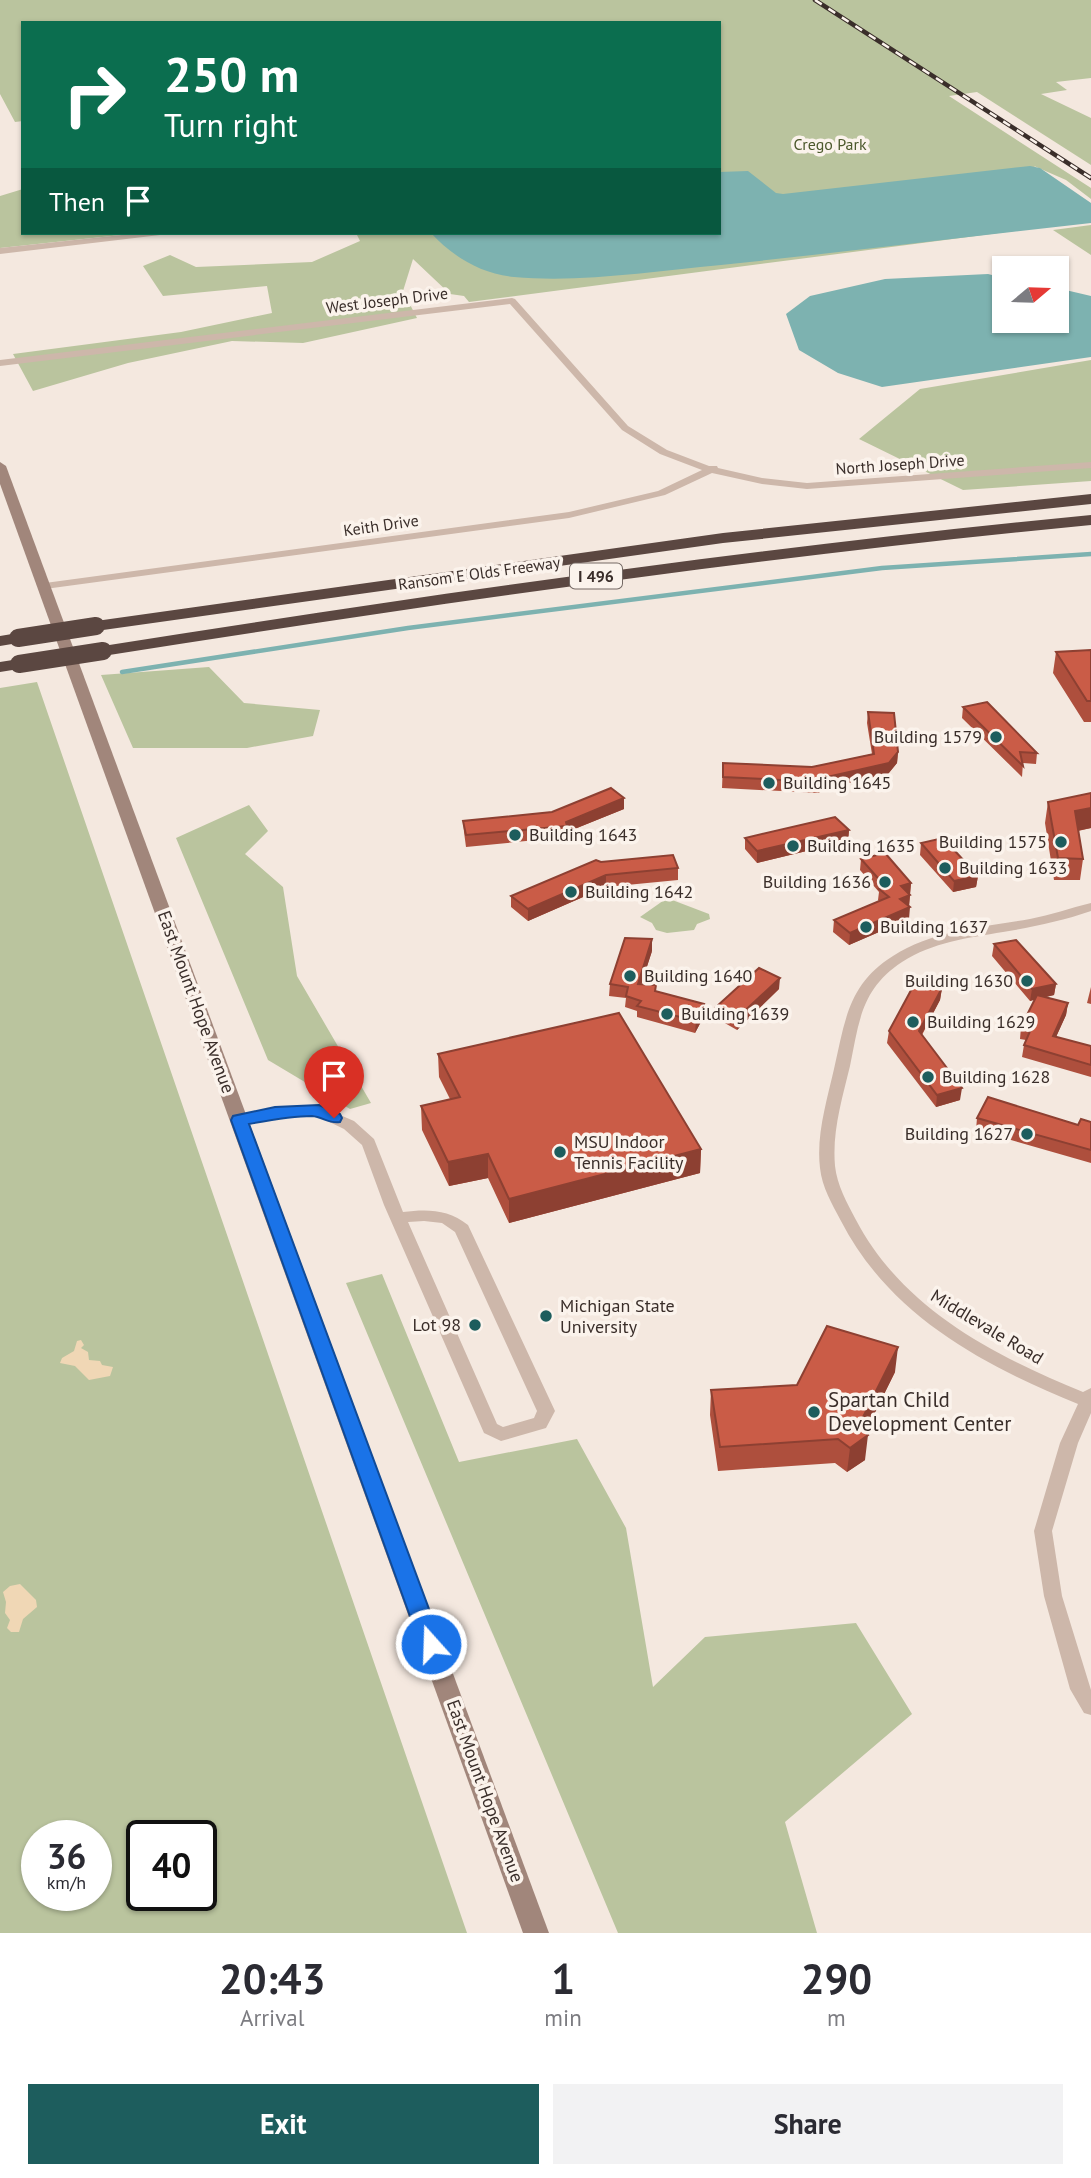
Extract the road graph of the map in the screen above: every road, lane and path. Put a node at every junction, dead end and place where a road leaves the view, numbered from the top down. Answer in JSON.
{"nodes":[{"id":1,"x":142,"y":235,"type":"edge"},
{"id":2,"x":0,"y":251,"type":"edge"},
{"id":3,"x":0,"y":363,"type":"edge"},
{"id":4,"x":1091,"y":465,"type":"edge"},
{"id":5,"x":0,"y":466,"type":"edge"},
{"id":6,"x":713,"y":468,"type":"junction"},
{"id":7,"x":1091,"y":499,"type":"edge"},
{"id":8,"x":1091,"y":520,"type":"edge"},
{"id":9,"x":45,"y":586,"type":"junction"},
{"id":10,"x":9,"y":640,"type":"edge"},
{"id":11,"x":0,"y":667,"type":"edge"},
{"id":12,"x":1091,"y":907,"type":"edge"},
{"id":13,"x":239,"y":1120,"type":"junction"},
{"id":14,"x":399,"y":1218,"type":"junction"},
{"id":15,"x":1089,"y":1398,"type":"edge"},
{"id":16,"x":1091,"y":1707,"type":"edge"},
{"id":17,"x":537,"y":1933,"type":"edge"}],
"edges":[{"from":1,"to":2,"type":"street"},
{"from":3,"to":6,"type":"street","name":"West Joseph Drive"},
{"from":4,"to":6,"type":"street","name":"North Joseph Drive"},
{"from":5,"to":9,"type":"street","name":"East Mount Hope Avenue"},
{"from":6,"to":9,"type":"street","name":"Keith Drive"},
{"from":7,"to":10,"type":"highway","name":"Ransom E Olds Freeway","number":"I 496","bridge":true},
{"from":8,"to":11,"type":"highway","name":"Ransom E Olds Freeway","number":"I 496","bridge":true},
{"from":9,"to":13,"type":"street","name":"East Mount Hope Avenue"},
{"from":12,"to":15,"type":"street","name":"Middlevale Road"},
{"from":13,"to":14,"type":"street"},
{"from":13,"to":17,"type":"street","name":"East Mount Hope Avenue"},
{"from":14,"to":14,"type":"street"},
{"from":15,"to":16,"type":"street"}]}
